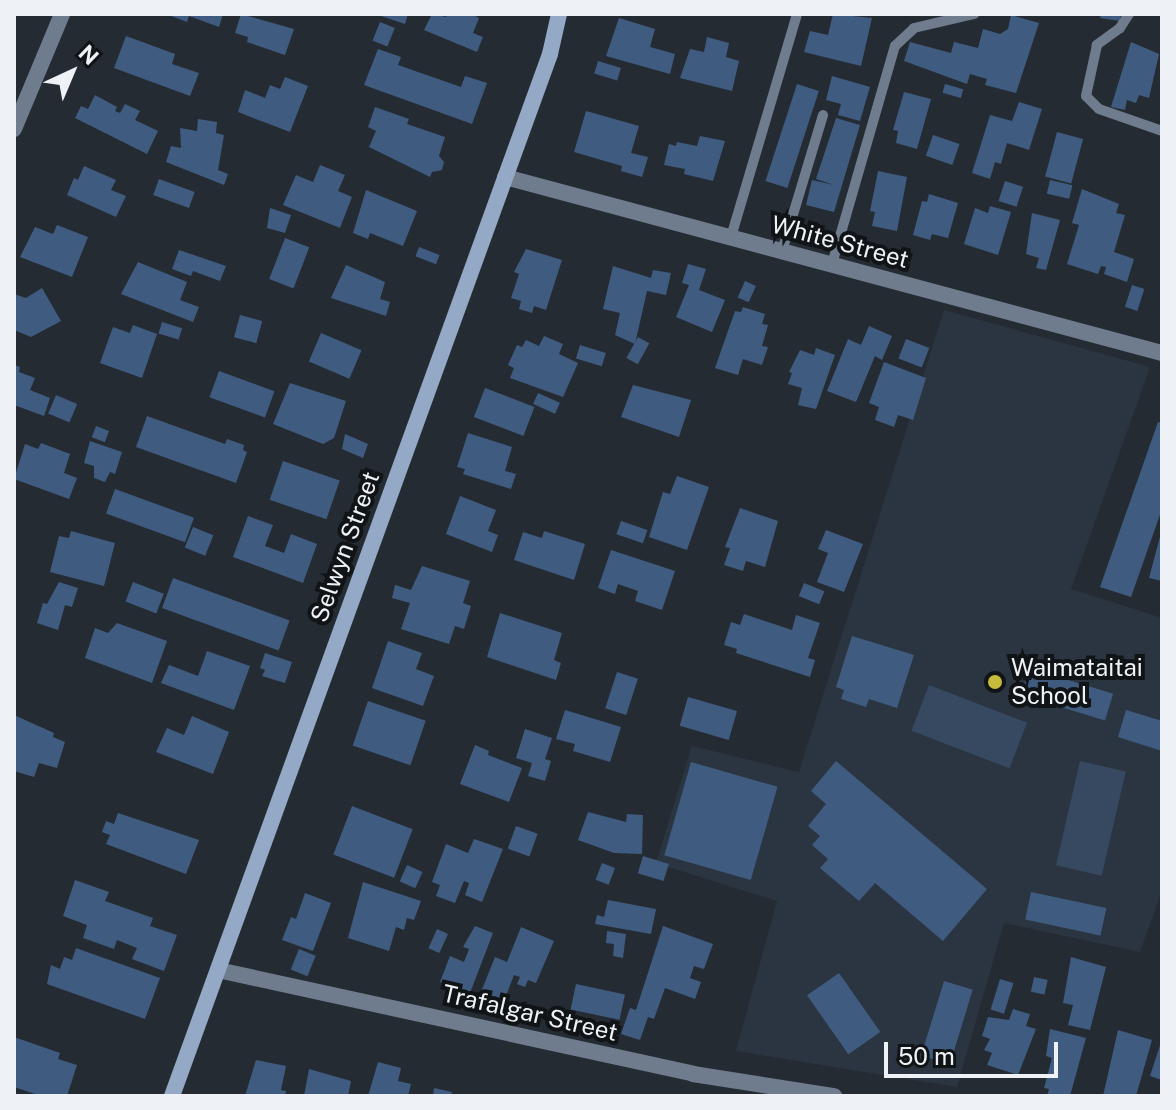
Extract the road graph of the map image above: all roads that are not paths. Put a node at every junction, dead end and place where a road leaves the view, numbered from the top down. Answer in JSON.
{"nodes":[{"id":1,"x":62,"y":14,"type":"edge"},
{"id":2,"x":559,"y":14,"type":"edge"},
{"id":3,"x":797,"y":14,"type":"edge"},
{"id":4,"x":974,"y":14,"type":"edge"},
{"id":5,"x":1129,"y":14,"type":"edge"},
{"id":6,"x":823,"y":115,"type":"dead end"},
{"id":7,"x":14,"y":129,"type":"edge"},
{"id":8,"x":1162,"y":131,"type":"edge"},
{"id":9,"x":505,"y":177,"type":"junction"},
{"id":10,"x":731,"y":237,"type":"junction"},
{"id":11,"x":782,"y":251,"type":"junction"},
{"id":12,"x":832,"y":264,"type":"junction"},
{"id":13,"x":1162,"y":353,"type":"edge"},
{"id":14,"x":218,"y":970,"type":"junction"},
{"id":15,"x":172,"y":1096,"type":"edge"},
{"id":16,"x":834,"y":1096,"type":"edge"}],
"edges":[{"from":1,"to":7,"type":"street"},
{"from":2,"to":9,"type":"street","name":"Selwyn Street"},
{"from":3,"to":10,"type":"lane"},
{"from":4,"to":12,"type":"lane"},
{"from":5,"to":8,"type":"lane"},
{"from":6,"to":11,"type":"lane"},
{"from":9,"to":10,"type":"street","name":"White Street"},
{"from":9,"to":14,"type":"street","name":"Selwyn Street"},
{"from":10,"to":11,"type":"street","name":"White Street"},
{"from":11,"to":12,"type":"street","name":"White Street"},
{"from":12,"to":13,"type":"street","name":"White Street"},
{"from":14,"to":15,"type":"street","name":"Selwyn Street"},
{"from":14,"to":16,"type":"street","name":"Trafalgar Street"}]}
